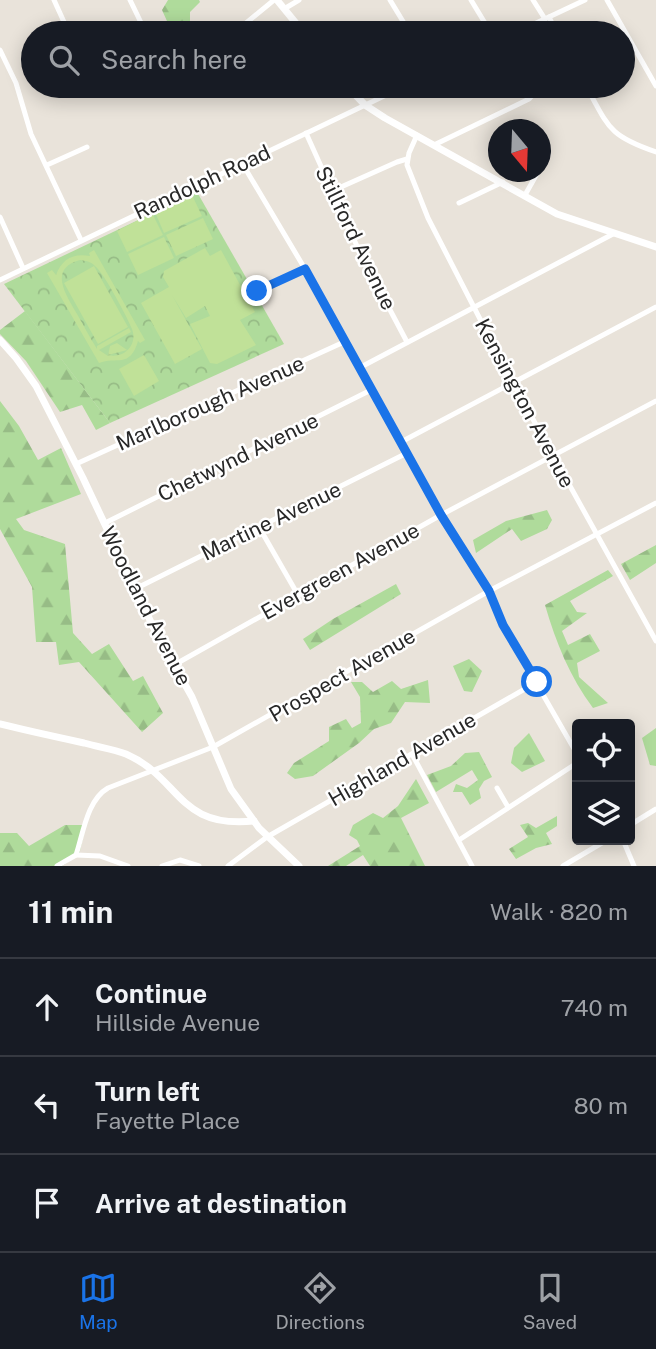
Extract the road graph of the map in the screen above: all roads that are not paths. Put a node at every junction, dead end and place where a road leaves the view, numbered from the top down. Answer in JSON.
{"nodes":[{"id":1,"x":54,"y":0,"type":"edge"},
{"id":2,"x":130,"y":0,"type":"edge"},
{"id":3,"x":275,"y":0,"type":"edge"},
{"id":4,"x":299,"y":0,"type":"edge"},
{"id":5,"x":390,"y":0,"type":"edge"},
{"id":6,"x":471,"y":0,"type":"edge"},
{"id":7,"x":533,"y":0,"type":"edge"},
{"id":8,"x":585,"y":0,"type":"edge"},
{"id":9,"x":607,"y":0,"type":"edge"},
{"id":10,"x":284,"y":9,"type":"junction"},
{"id":11,"x":547,"y":18,"type":"junction"},
{"id":12,"x":64,"y":21,"type":"edge"},
{"id":13,"x":140,"y":21,"type":"edge"},
{"id":14,"x":249,"y":21,"type":"edge"},
{"id":15,"x":294,"y":21,"type":"edge"},
{"id":16,"x":403,"y":21,"type":"edge"},
{"id":17,"x":484,"y":21,"type":"edge"},
{"id":18,"x":541,"y":21,"type":"edge"},
{"id":19,"x":549,"y":21,"type":"edge"},
{"id":20,"x":619,"y":21,"type":"edge"},
{"id":21,"x":635,"y":49,"type":"edge"},
{"id":22,"x":0,"y":50,"type":"edge"},
{"id":23,"x":656,"y":86,"type":"edge"},
{"id":24,"x":358,"y":98,"type":"edge"},
{"id":25,"x":379,"y":98,"type":"edge"},
{"id":26,"x":530,"y":98,"type":"edge"},
{"id":27,"x":593,"y":98,"type":"edge"},
{"id":28,"x":365,"y":105,"type":"junction"},
{"id":29,"x":306,"y":133,"type":"junction"},
{"id":30,"x":417,"y":135,"type":"junction"},
{"id":31,"x":436,"y":144,"type":"junction"},
{"id":32,"x":87,"y":146,"type":"dead end"},
{"id":33,"x":656,"y":152,"type":"edge"},
{"id":34,"x":407,"y":159,"type":"junction"},
{"id":35,"x":242,"y":163,"type":"junction"},
{"id":36,"x":47,"y":165,"type":"junction"},
{"id":37,"x":488,"y":173,"type":"edge"},
{"id":38,"x":503,"y":182,"type":"joint"},
{"id":39,"x":532,"y":182,"type":"edge"},
{"id":40,"x":332,"y":191,"type":"junction"},
{"id":41,"x":525,"y":195,"type":"junction"},
{"id":42,"x":459,"y":203,"type":"dead end"},
{"id":43,"x":0,"y":217,"type":"edge"},
{"id":44,"x":613,"y":234,"type":"junction"},
{"id":45,"x":81,"y":240,"type":"junction"},
{"id":46,"x":656,"y":247,"type":"edge"},
{"id":47,"x":23,"y":268,"type":"junction"},
{"id":48,"x":305,"y":269,"type":"junction"},
{"id":49,"x":0,"y":280,"type":"edge"},
{"id":50,"x":257,"y":291,"type":"dead end"},
{"id":51,"x":473,"y":306,"type":"junction"},
{"id":52,"x":656,"y":307,"type":"edge"},
{"id":53,"x":0,"y":340,"type":"edge"},
{"id":54,"x":344,"y":342,"type":"junction"},
{"id":55,"x":407,"y":342,"type":"junction"},
{"id":56,"x":359,"y":368,"type":"junction"},
{"id":57,"x":512,"y":382,"type":"junction"},
{"id":58,"x":371,"y":390,"type":"junction"},
{"id":59,"x":656,"y":401,"type":"edge"},
{"id":60,"x":401,"y":442,"type":"junction"},
{"id":61,"x":407,"y":453,"type":"junction"},
{"id":62,"x":552,"y":456,"type":"junction"},
{"id":63,"x":76,"y":464,"type":"junction"},
{"id":64,"x":656,"y":503,"type":"edge"},
{"id":65,"x":441,"y":515,"type":"junction"},
{"id":66,"x":104,"y":523,"type":"junction"},
{"id":67,"x":259,"y":527,"type":"junction"},
{"id":68,"x":596,"y":535,"type":"junction"},
{"id":69,"x":135,"y":589,"type":"junction"},
{"id":70,"x":489,"y":591,"type":"junction"},
{"id":71,"x":298,"y":595,"type":"junction"},
{"id":72,"x":656,"y":641,"type":"edge"},
{"id":73,"x":174,"y":665,"type":"junction"},
{"id":74,"x":537,"y":682,"type":"junction"},
{"id":75,"x":0,"y":724,"type":"edge"},
{"id":76,"x":572,"y":745,"type":"edge"},
{"id":77,"x":213,"y":747,"type":"junction"},
{"id":78,"x":412,"y":754,"type":"junction"},
{"id":79,"x":572,"y":766,"type":"edge"},
{"id":80,"x":151,"y":771,"type":"junction"},
{"id":81,"x":497,"y":788,"type":"dead end"},
{"id":82,"x":508,"y":807,"type":"junction"},
{"id":83,"x":656,"y":809,"type":"edge"},
{"id":84,"x":254,"y":821,"type":"junction"},
{"id":85,"x":635,"y":822,"type":"edge"},
{"id":86,"x":268,"y":836,"type":"junction"},
{"id":87,"x":459,"y":840,"type":"junction"},
{"id":88,"x":598,"y":845,"type":"edge"},
{"id":89,"x":625,"y":845,"type":"edge"},
{"id":90,"x":76,"y":855,"type":"junction"},
{"id":91,"x":573,"y":859,"type":"junction"},
{"id":92,"x":57,"y":866,"type":"edge"},
{"id":93,"x":128,"y":866,"type":"edge"},
{"id":94,"x":162,"y":866,"type":"edge"},
{"id":95,"x":199,"y":866,"type":"edge"},
{"id":96,"x":228,"y":866,"type":"edge"},
{"id":97,"x":299,"y":866,"type":"edge"},
{"id":98,"x":472,"y":866,"type":"edge"},
{"id":99,"x":563,"y":866,"type":"edge"},
{"id":100,"x":578,"y":866,"type":"edge"},
{"id":101,"x":634,"y":866,"type":"edge"}],
"edges":[{"from":1,"to":12,"type":"street"},
{"from":2,"to":13,"type":"street"},
{"from":3,"to":10,"type":"street"},
{"from":3,"to":14,"type":"street"},
{"from":4,"to":10,"type":"street"},
{"from":5,"to":16,"type":"street"},
{"from":6,"to":17,"type":"street"},
{"from":7,"to":11,"type":"street"},
{"from":8,"to":11,"type":"street"},
{"from":9,"to":20,"type":"street"},
{"from":10,"to":15,"type":"street"},
{"from":11,"to":18,"type":"street"},
{"from":11,"to":19,"type":"street"},
{"from":21,"to":23,"type":"street"},
{"from":22,"to":36,"type":"street"},
{"from":24,"to":28,"type":"street"},
{"from":25,"to":28,"type":"street","name":"Randolph Road"},
{"from":26,"to":31,"type":"street"},
{"from":27,"to":33,"type":"street"},
{"from":28,"to":29,"type":"street","name":"Randolph Road"},
{"from":28,"to":30,"type":"street"},
{"from":29,"to":35,"type":"street","name":"Randolph Road"},
{"from":29,"to":40,"type":"street","name":"Stillford Avenue"},
{"from":30,"to":31,"type":"street"},
{"from":30,"to":34,"type":"street"},
{"from":31,"to":37,"type":"street"},
{"from":32,"to":36,"type":"street"},
{"from":34,"to":40,"type":"street"},
{"from":34,"to":51,"type":"street","name":"Kensington Avenue"},
{"from":35,"to":45,"type":"street","name":"Randolph Road"},
{"from":35,"to":48,"type":"street"},
{"from":36,"to":45,"type":"street"},
{"from":38,"to":41,"type":"street"},
{"from":38,"to":42,"type":"street"},
{"from":39,"to":41,"type":"street"},
{"from":40,"to":55,"type":"street","name":"Stillford Avenue"},
{"from":41,"to":44,"type":"street"},
{"from":43,"to":47,"type":"street"},
{"from":44,"to":46,"type":"street"},
{"from":44,"to":51,"type":"street"},
{"from":45,"to":47,"type":"street","name":"Randolph Road"},
{"from":47,"to":49,"type":"street","name":"Randolph Road"},
{"from":48,"to":50,"type":"street"},
{"from":48,"to":54,"type":"street"},
{"from":51,"to":55,"type":"street"},
{"from":51,"to":57,"type":"street","name":"Kensington Avenue"},
{"from":52,"to":57,"type":"street"},
{"from":53,"to":63,"type":"street","name":"Woodland Avenue"},
{"from":54,"to":56,"type":"street"},
{"from":54,"to":63,"type":"street","name":"Marlborough Avenue"},
{"from":55,"to":56,"type":"street"},
{"from":56,"to":58,"type":"street"},
{"from":57,"to":60,"type":"street"},
{"from":57,"to":62,"type":"street","name":"Kensington Avenue"},
{"from":58,"to":60,"type":"street"},
{"from":58,"to":66,"type":"street","name":"Chetwynd Avenue"},
{"from":59,"to":62,"type":"street","name":"Evergreen Avenue"},
{"from":60,"to":61,"type":"street"},
{"from":61,"to":65,"type":"street"},
{"from":61,"to":67,"type":"street","name":"Martine Avenue"},
{"from":62,"to":65,"type":"street","name":"Evergreen Avenue"},
{"from":62,"to":68,"type":"street","name":"Kensington Avenue"},
{"from":63,"to":66,"type":"street","name":"Woodland Avenue"},
{"from":64,"to":68,"type":"street","name":"Prospect Avenue"},
{"from":65,"to":70,"type":"street"},
{"from":65,"to":71,"type":"street","name":"Evergreen Avenue"},
{"from":66,"to":69,"type":"street","name":"Woodland Avenue"},
{"from":67,"to":69,"type":"street","name":"Martine Avenue"},
{"from":67,"to":71,"type":"street"},
{"from":68,"to":70,"type":"street","name":"Prospect Avenue"},
{"from":68,"to":72,"type":"street","name":"Kensington Avenue"},
{"from":69,"to":73,"type":"street","name":"Woodland Avenue"},
{"from":70,"to":74,"type":"street"},
{"from":70,"to":77,"type":"street","name":"Prospect Avenue"},
{"from":71,"to":73,"type":"street","name":"Evergreen Avenue"},
{"from":73,"to":77,"type":"street","name":"Woodland Avenue"},
{"from":74,"to":76,"type":"street"},
{"from":74,"to":78,"type":"street","name":"Highland Avenue"},
{"from":75,"to":80,"type":"street"},
{"from":77,"to":80,"type":"street","name":"Prospect Avenue"},
{"from":77,"to":84,"type":"street","name":"Woodland Avenue"},
{"from":78,"to":86,"type":"street","name":"Highland Avenue"},
{"from":78,"to":87,"type":"street"},
{"from":79,"to":82,"type":"street"},
{"from":80,"to":84,"type":"street"},
{"from":80,"to":90,"type":"street","name":"Prospect Avenue"},
{"from":81,"to":82,"type":"street"},
{"from":82,"to":87,"type":"street"},
{"from":83,"to":85,"type":"street"},
{"from":84,"to":86,"type":"street","name":"Woodland Avenue"},
{"from":86,"to":96,"type":"street","name":"Highland Avenue"},
{"from":86,"to":97,"type":"street","name":"Woodland Avenue"},
{"from":87,"to":98,"type":"street"},
{"from":88,"to":91,"type":"street"},
{"from":89,"to":101,"type":"street"},
{"from":90,"to":92,"type":"street"},
{"from":90,"to":93,"type":"street"},
{"from":91,"to":99,"type":"street"},
{"from":91,"to":100,"type":"street"},
{"from":94,"to":95,"type":"street"}]}
